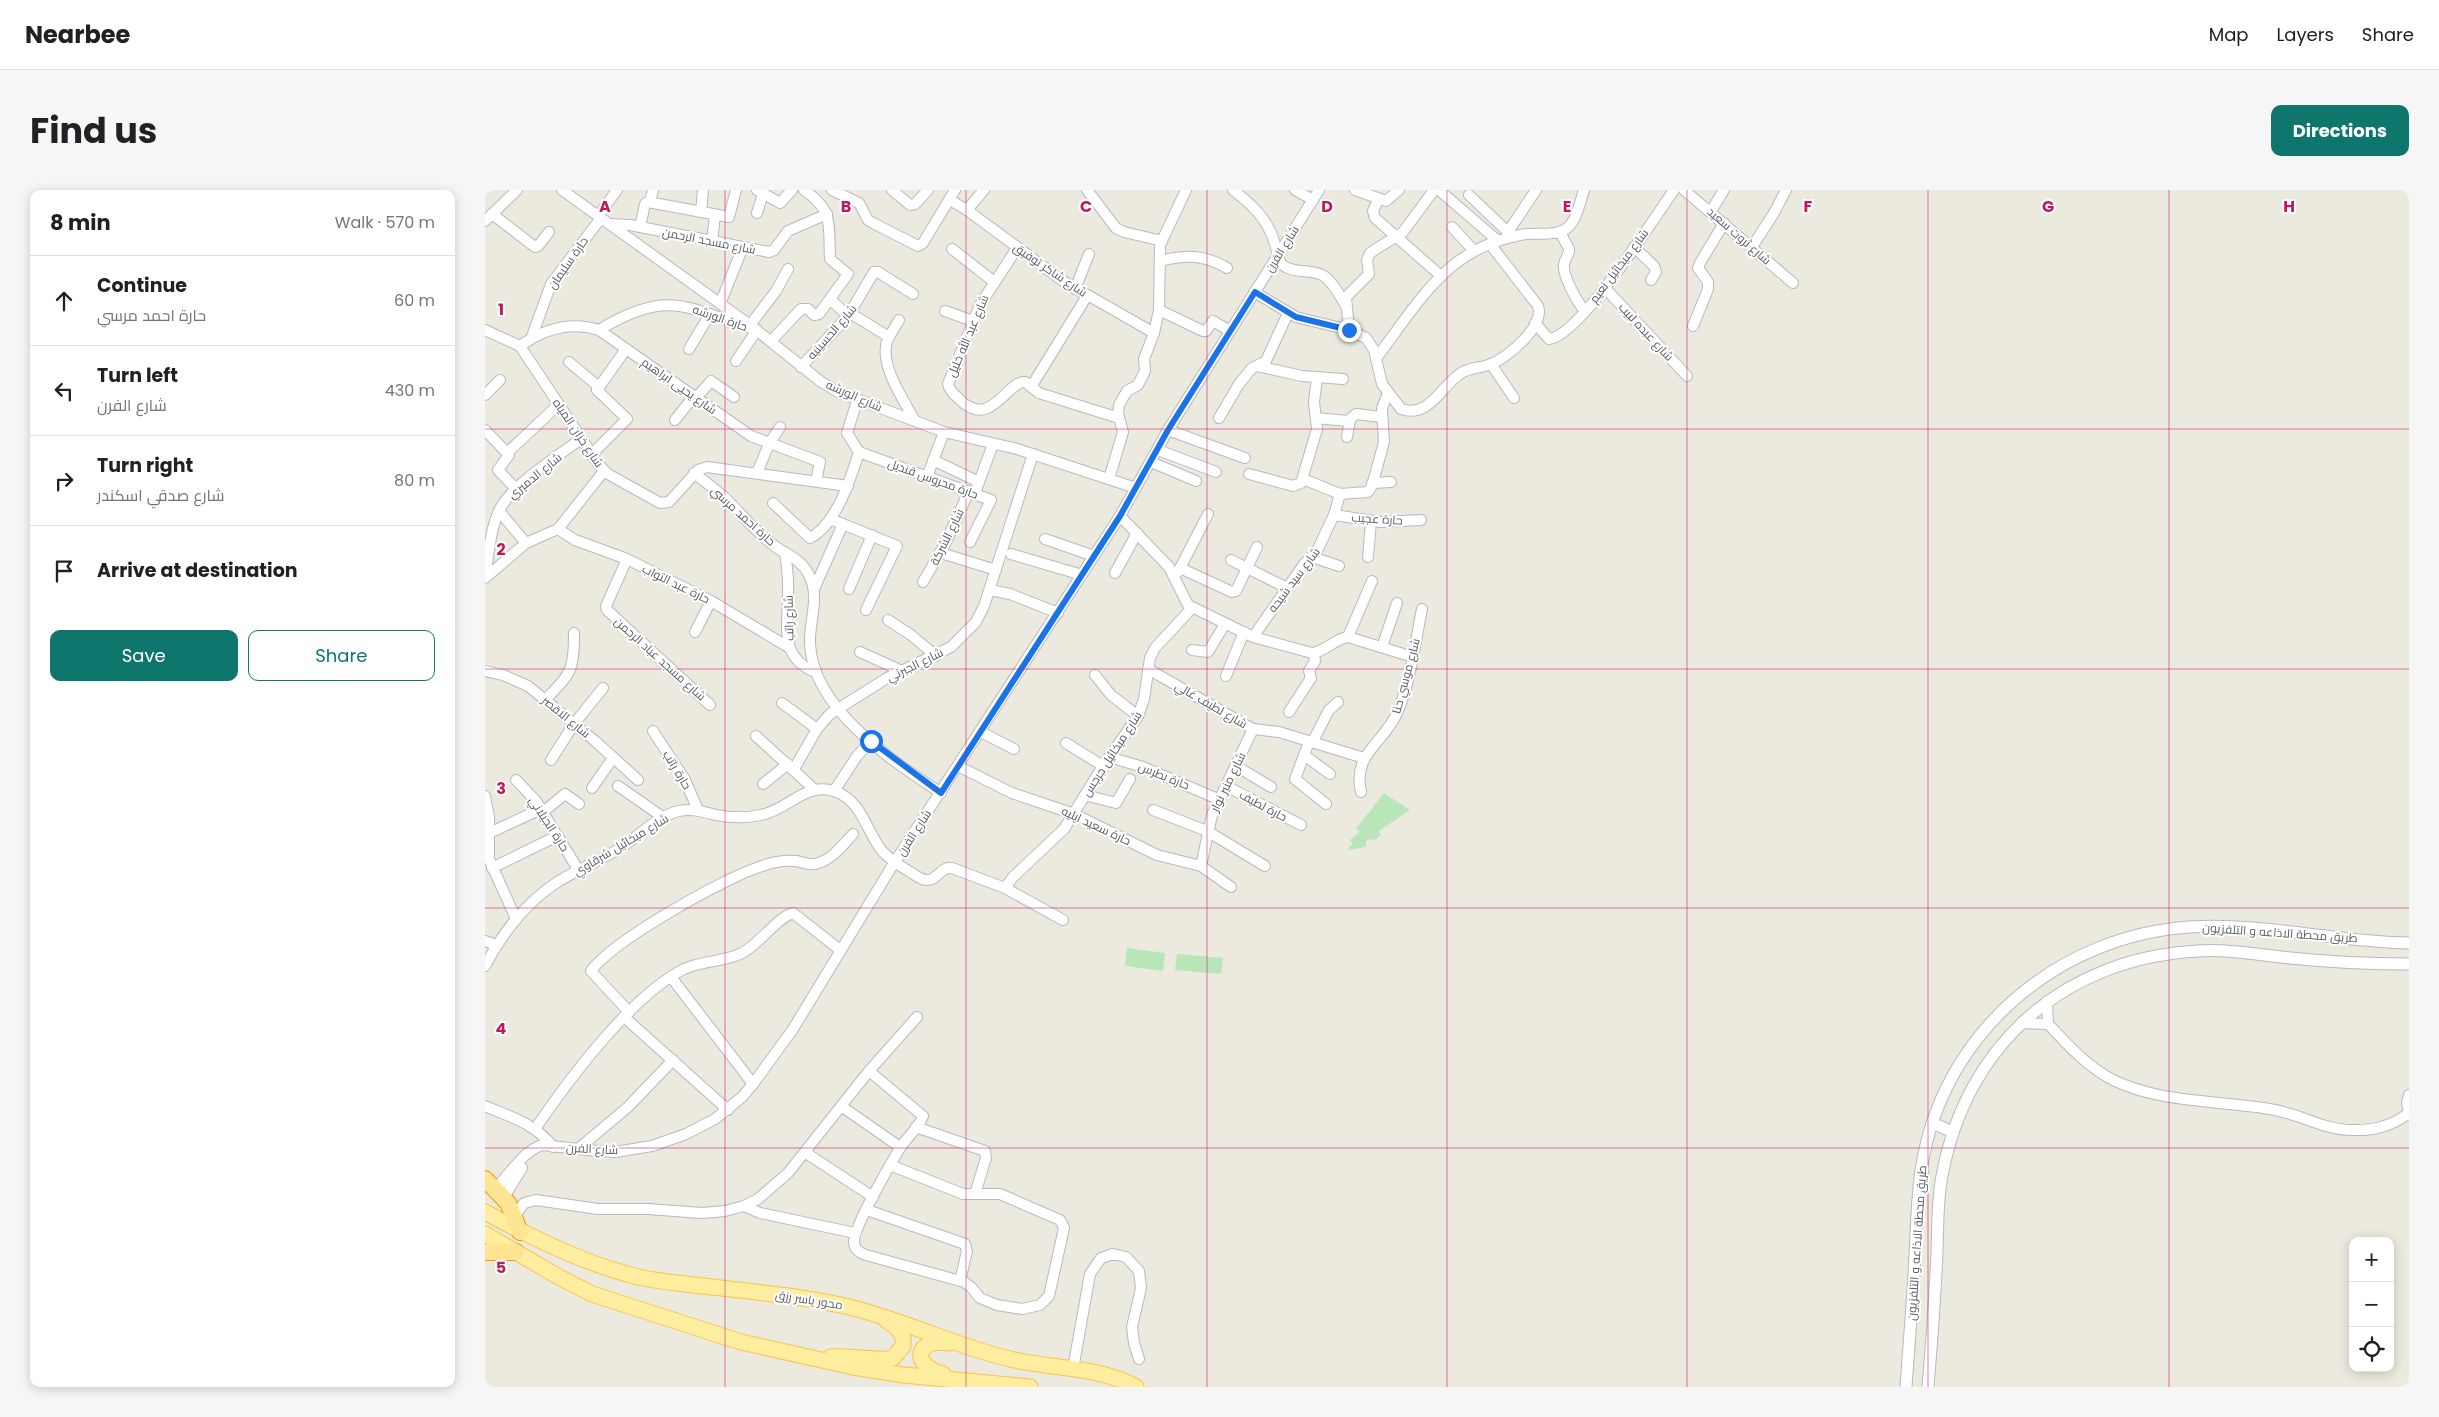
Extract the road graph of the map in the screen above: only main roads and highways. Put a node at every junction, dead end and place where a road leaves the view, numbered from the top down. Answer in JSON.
{"nodes":[{"id":1,"x":495,"y":1188,"type":"edge"},
{"id":2,"x":485,"y":1212,"type":"edge"},
{"id":3,"x":520,"y":1232,"type":"junction"},
{"id":4,"x":485,"y":1234,"type":"edge"},
{"id":5,"x":485,"y":1252,"type":"edge"},
{"id":6,"x":516,"y":1252,"type":"junction"},
{"id":7,"x":879,"y":1315,"type":"junction"},
{"id":8,"x":963,"y":1345,"type":"junction"},
{"id":9,"x":812,"y":1359,"type":"junction"},
{"id":10,"x":970,"y":1381,"type":"junction"},
{"id":11,"x":1030,"y":1387,"type":"edge"},
{"id":12,"x":1135,"y":1387,"type":"edge"}],
"edges":[{"from":1,"to":3,"type":"highway"},
{"from":2,"to":3,"type":"main road","name":"محور ياسر رزق"},
{"from":3,"to":7,"type":"main road","name":"محور ياسر رزق"},
{"from":4,"to":6,"type":"main road"},
{"from":5,"to":6,"type":"highway"},
{"from":6,"to":9,"type":"main road"},
{"from":7,"to":8,"type":"main road","name":"محور ياسر رزق"},
{"from":7,"to":9,"type":"main road"},
{"from":8,"to":10,"type":"main road"},
{"from":8,"to":12,"type":"main road","name":"محور ياسر رزق"},
{"from":9,"to":10,"type":"main road"},
{"from":10,"to":11,"type":"main road"}]}
